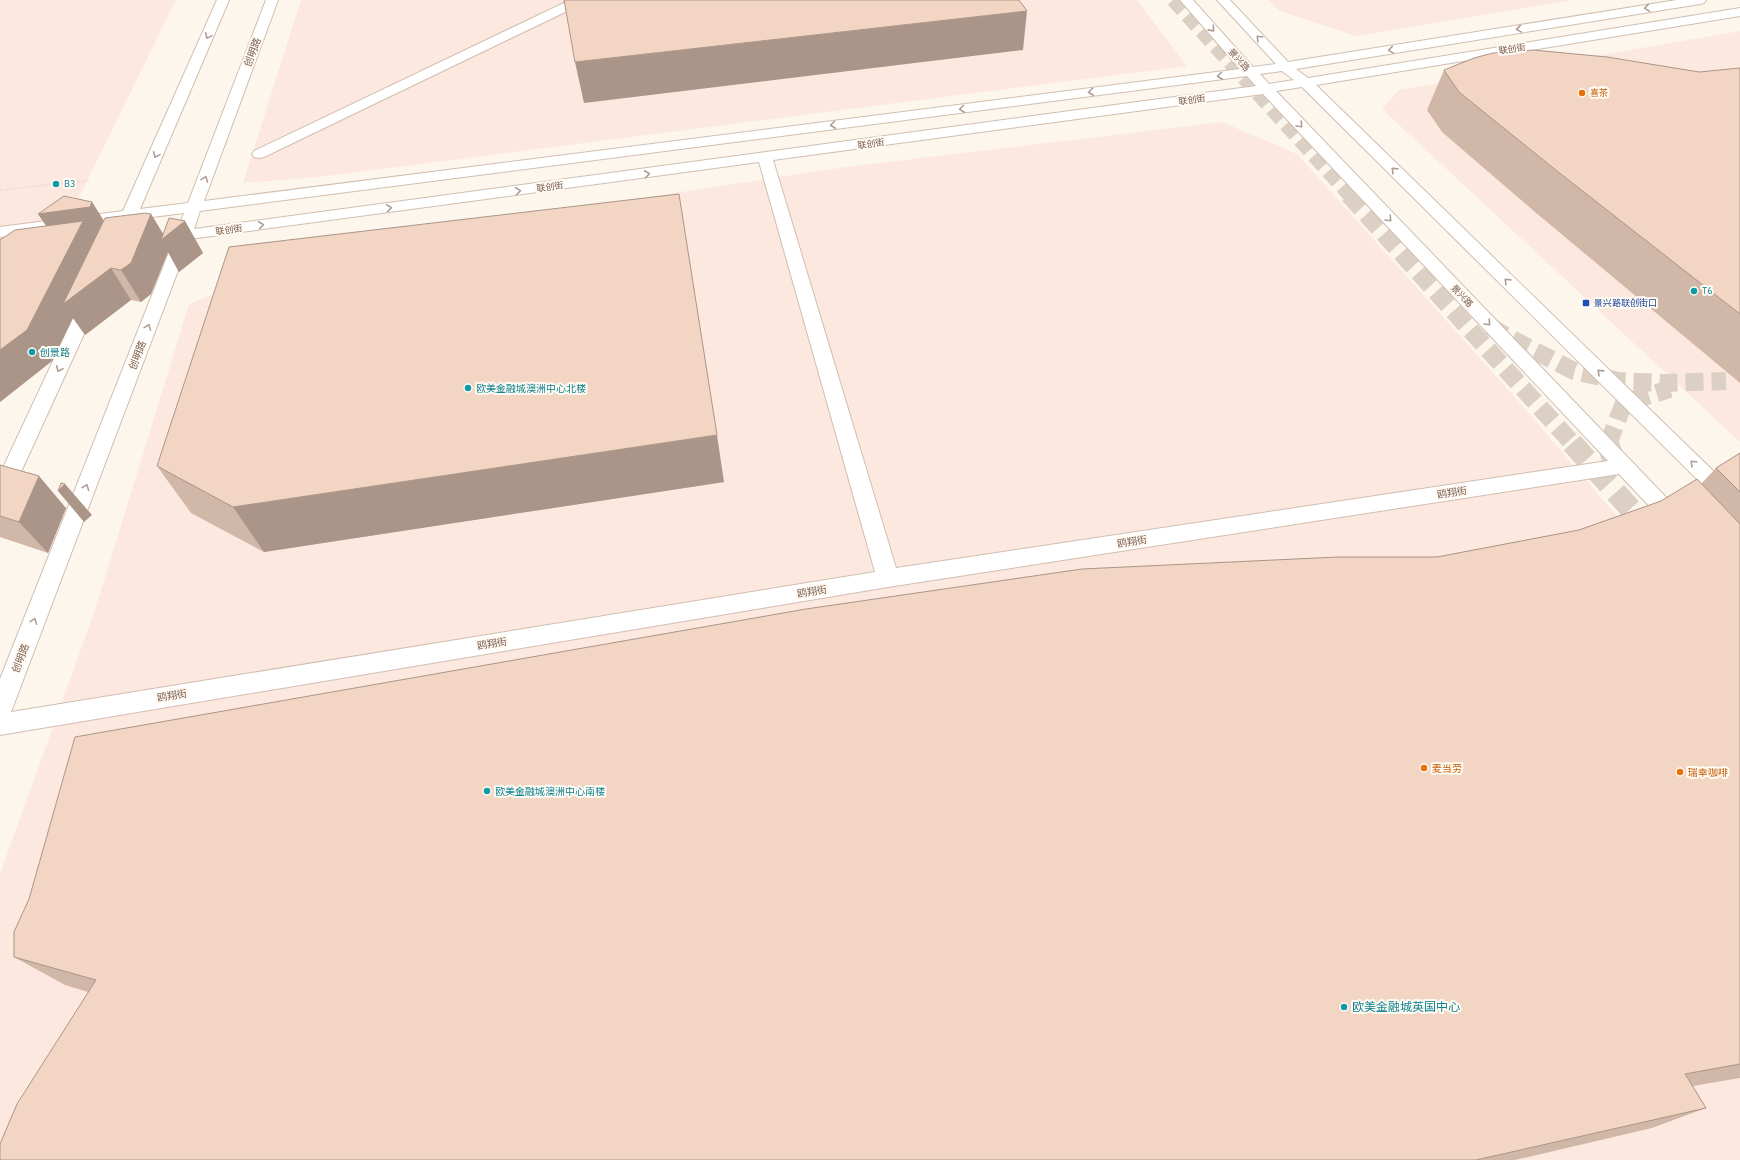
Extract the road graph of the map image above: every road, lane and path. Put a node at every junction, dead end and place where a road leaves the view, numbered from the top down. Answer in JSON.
{"nodes":[{"id":1,"x":224,"y":0,"type":"edge"},
{"id":2,"x":272,"y":0,"type":"edge"},
{"id":3,"x":580,"y":0,"type":"edge"},
{"id":4,"x":1186,"y":0,"type":"edge"},
{"id":5,"x":1223,"y":0,"type":"edge"},
{"id":6,"x":1700,"y":0,"type":"edge"},
{"id":7,"x":1740,"y":12,"type":"edge"},
{"id":8,"x":1286,"y":67,"type":"junction"},
{"id":9,"x":1250,"y":72,"type":"junction"},
{"id":10,"x":1306,"y":83,"type":"junction"},
{"id":11,"x":1266,"y":89,"type":"junction"},
{"id":12,"x":259,"y":154,"type":"dead end"},
{"id":13,"x":765,"y":158,"type":"junction"},
{"id":14,"x":92,"y":180,"type":"dead end"},
{"id":15,"x":0,"y":190,"type":"edge"},
{"id":16,"x":194,"y":207,"type":"junction"},
{"id":17,"x":130,"y":215,"type":"junction"},
{"id":18,"x":0,"y":232,"type":"edge"},
{"id":19,"x":184,"y":236,"type":"junction"},
{"id":20,"x":119,"y":239,"type":"edge"},
{"id":21,"x":154,"y":240,"type":"dead end"},
{"id":22,"x":98,"y":285,"type":"edge"},
{"id":23,"x":1625,"y":466,"type":"junction"},
{"id":24,"x":0,"y":496,"type":"edge"},
{"id":25,"x":1740,"y":510,"type":"edge"},
{"id":26,"x":1688,"y":533,"type":"edge"},
{"id":27,"x":888,"y":578,"type":"junction"},
{"id":28,"x":0,"y":710,"type":"edge"},
{"id":29,"x":0,"y":724,"type":"edge"}],
"edges":[{"from":1,"to":17,"type":"street","one_way":true},
{"from":16,"to":2,"type":"street","name":"创明路","one_way":true},
{"from":3,"to":12,"type":"street"},
{"from":4,"to":9,"type":"street","name":"景兴路","one_way":true},
{"from":8,"to":5,"type":"street","one_way":true},
{"from":6,"to":8,"type":"street","name":"联创街","one_way":true},
{"from":7,"to":10,"type":"street","name":"联创街"},
{"from":8,"to":9,"type":"street","name":"联创街"},
{"from":8,"to":10,"type":"street"},
{"from":9,"to":11,"type":"street","name":"景兴路"},
{"from":9,"to":16,"type":"street","name":"联创街","one_way":true},
{"from":10,"to":11,"type":"street","name":"联创街"},
{"from":25,"to":10,"type":"street","one_way":true},
{"from":11,"to":13,"type":"street","name":"联创街"},
{"from":11,"to":23,"type":"street","name":"景兴路","one_way":true},
{"from":19,"to":13,"type":"street","name":"联创街","one_way":true},
{"from":13,"to":27,"type":"street"},
{"from":14,"to":15,"type":"path"},
{"from":16,"to":17,"type":"street","name":"联创街"},
{"from":16,"to":19,"type":"street","name":"创明路"},
{"from":17,"to":18,"type":"street","name":"联创街"},
{"from":17,"to":20,"type":"street"},
{"from":19,"to":21,"type":"street","name":"联创街"},
{"from":28,"to":19,"type":"street","name":"创明路","one_way":true},
{"from":22,"to":24,"type":"street","one_way":true},
{"from":23,"to":26,"type":"street","name":"景兴路"},
{"from":23,"to":27,"type":"street","name":"鸥翔街"},
{"from":27,"to":29,"type":"street","name":"鸥翔街"}]}
